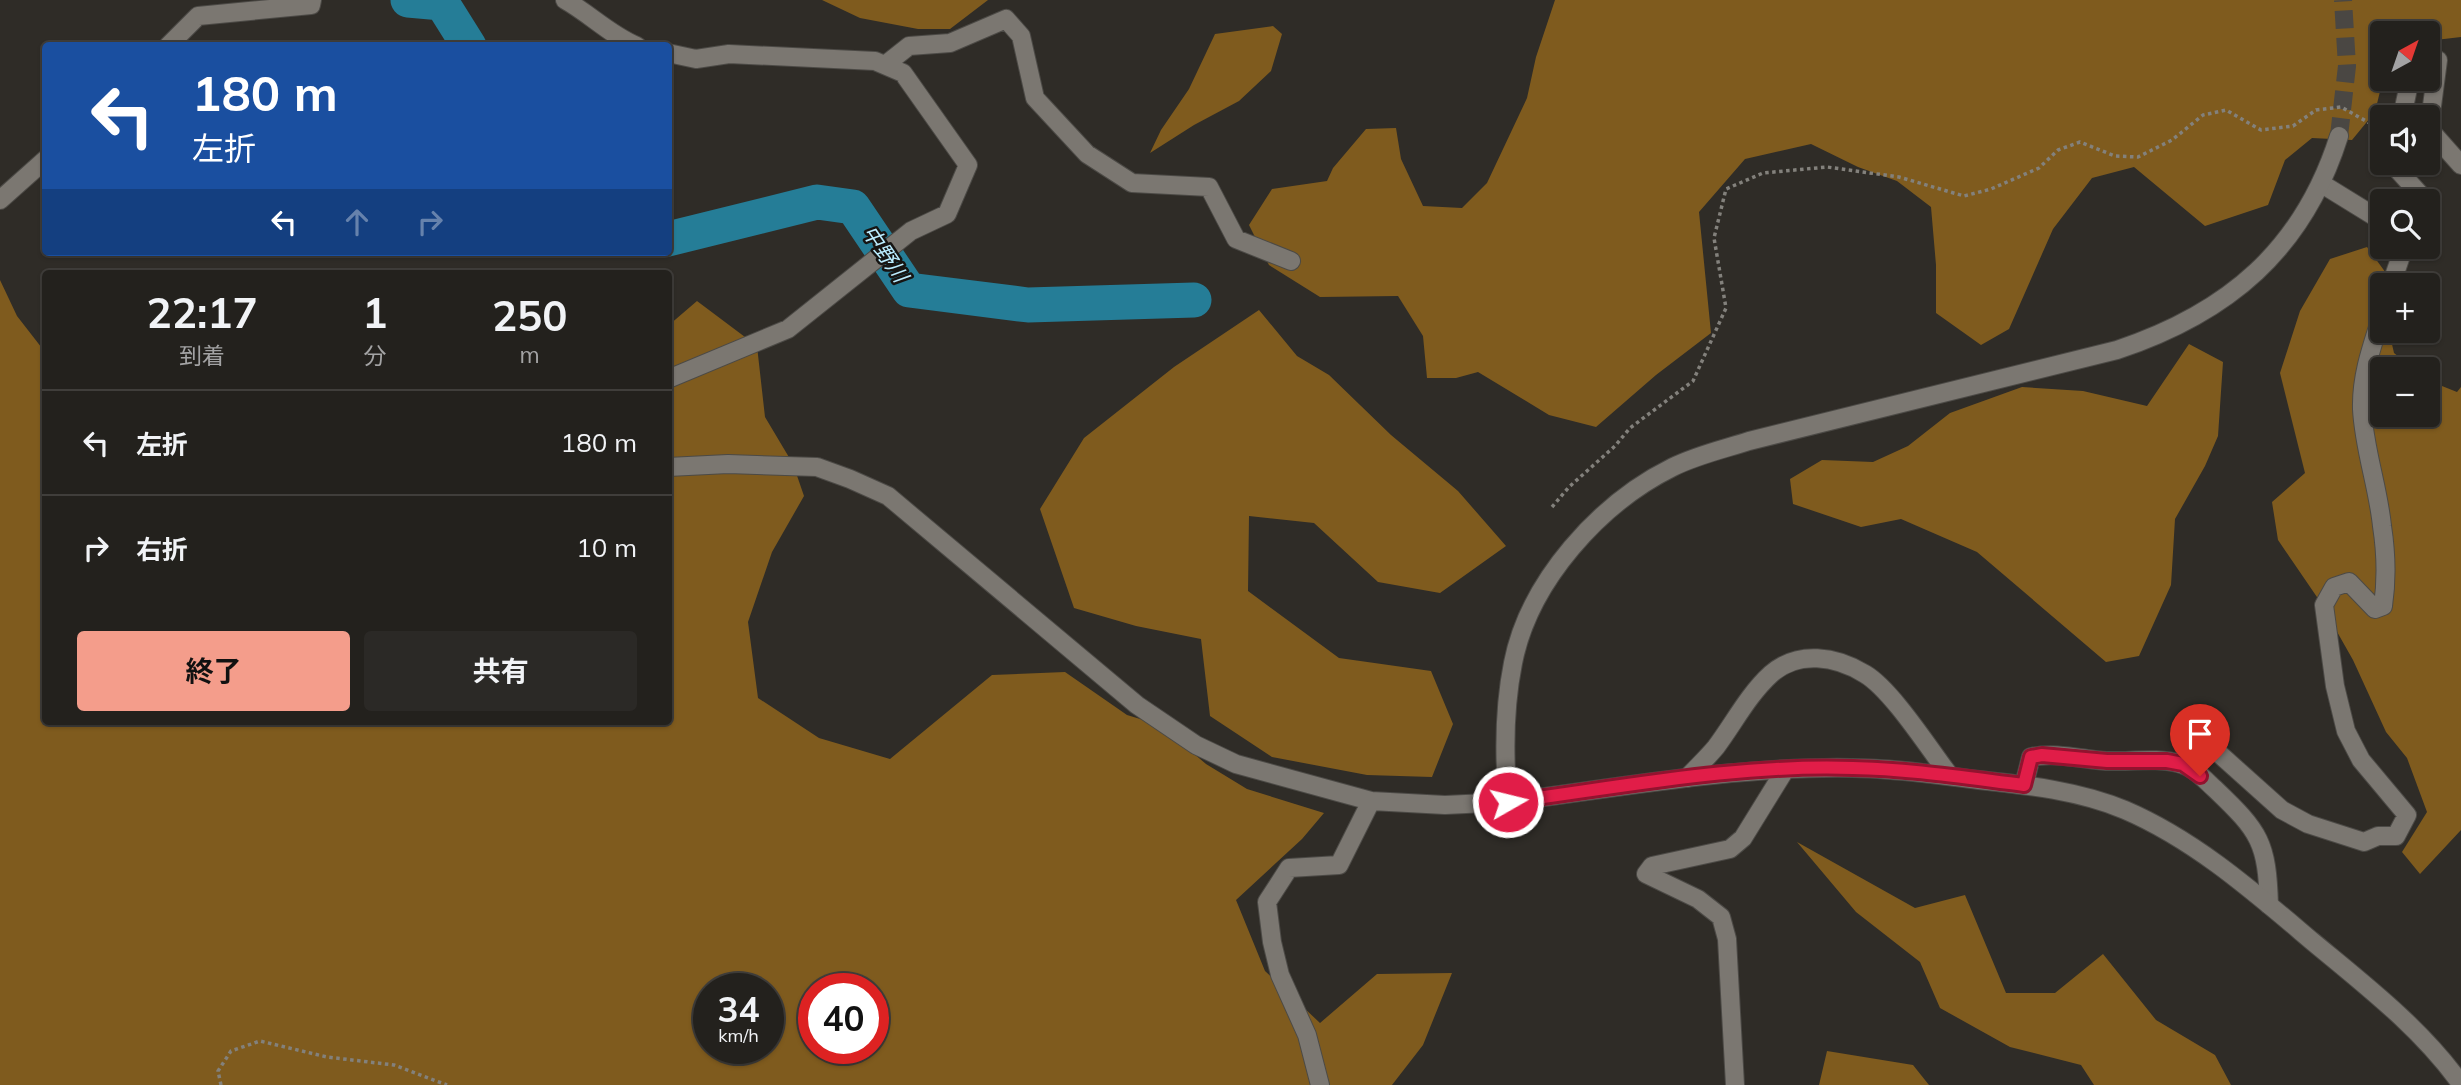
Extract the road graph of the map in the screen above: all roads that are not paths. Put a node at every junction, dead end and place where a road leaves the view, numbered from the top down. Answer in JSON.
{"nodes":[{"id":1,"x":565,"y":0,"type":"edge"},
{"id":2,"x":311,"y":2,"type":"edge"},
{"id":3,"x":588,"y":6,"type":"edge"},
{"id":4,"x":172,"y":42,"type":"edge"},
{"id":5,"x":627,"y":42,"type":"edge"},
{"id":6,"x":672,"y":54,"type":"edge"},
{"id":7,"x":885,"y":65,"type":"junction"},
{"id":8,"x":2434,"y":91,"type":"edge"},
{"id":9,"x":2339,"y":136,"type":"tunnel mouth"},
{"id":10,"x":42,"y":163,"type":"edge"},
{"id":11,"x":2461,"y":164,"type":"edge"},
{"id":12,"x":2403,"y":175,"type":"edge"},
{"id":13,"x":2322,"y":184,"type":"junction"},
{"id":14,"x":2416,"y":189,"type":"edge"},
{"id":15,"x":0,"y":200,"type":"edge"},
{"id":16,"x":2370,"y":214,"type":"edge"},
{"id":17,"x":1291,"y":261,"type":"dead end"},
{"id":18,"x":2373,"y":343,"type":"edge"},
{"id":19,"x":672,"y":377,"type":"edge"},
{"id":20,"x":672,"y":467,"type":"edge"},
{"id":21,"x":2191,"y":768,"type":"junction"},
{"id":22,"x":1785,"y":769,"type":"junction"},
{"id":23,"x":1950,"y":776,"type":"junction"},
{"id":24,"x":1687,"y":778,"type":"junction"},
{"id":25,"x":2024,"y":785,"type":"junction"},
{"id":26,"x":1371,"y":801,"type":"junction"},
{"id":27,"x":1508,"y":802,"type":"junction"},
{"id":28,"x":2269,"y":905,"type":"junction"},
{"id":29,"x":2461,"y":1084,"type":"edge"},
{"id":30,"x":1320,"y":1085,"type":"edge"},
{"id":31,"x":1735,"y":1085,"type":"edge"}],
"edges":[{"from":1,"to":3,"type":"street"},
{"from":2,"to":4,"type":"street"},
{"from":3,"to":5,"type":"street"},
{"from":6,"to":7,"type":"street"},
{"from":7,"to":17,"type":"street"},
{"from":7,"to":19,"type":"street"},
{"from":8,"to":11,"type":"street"},
{"from":9,"to":13,"type":"street"},
{"from":10,"to":15,"type":"street"},
{"from":12,"to":14,"type":"street"},
{"from":13,"to":16,"type":"street"},
{"from":13,"to":27,"type":"street"},
{"from":18,"to":21,"type":"street"},
{"from":20,"to":26,"type":"street"},
{"from":21,"to":25,"type":"street"},
{"from":21,"to":28,"type":"street"},
{"from":22,"to":23,"type":"street"},
{"from":22,"to":24,"type":"street"},
{"from":22,"to":31,"type":"street"},
{"from":23,"to":24,"type":"street"},
{"from":23,"to":25,"type":"street"},
{"from":24,"to":27,"type":"street"},
{"from":25,"to":28,"type":"street"},
{"from":26,"to":27,"type":"street"},
{"from":26,"to":30,"type":"street"},
{"from":28,"to":29,"type":"street"}]}
